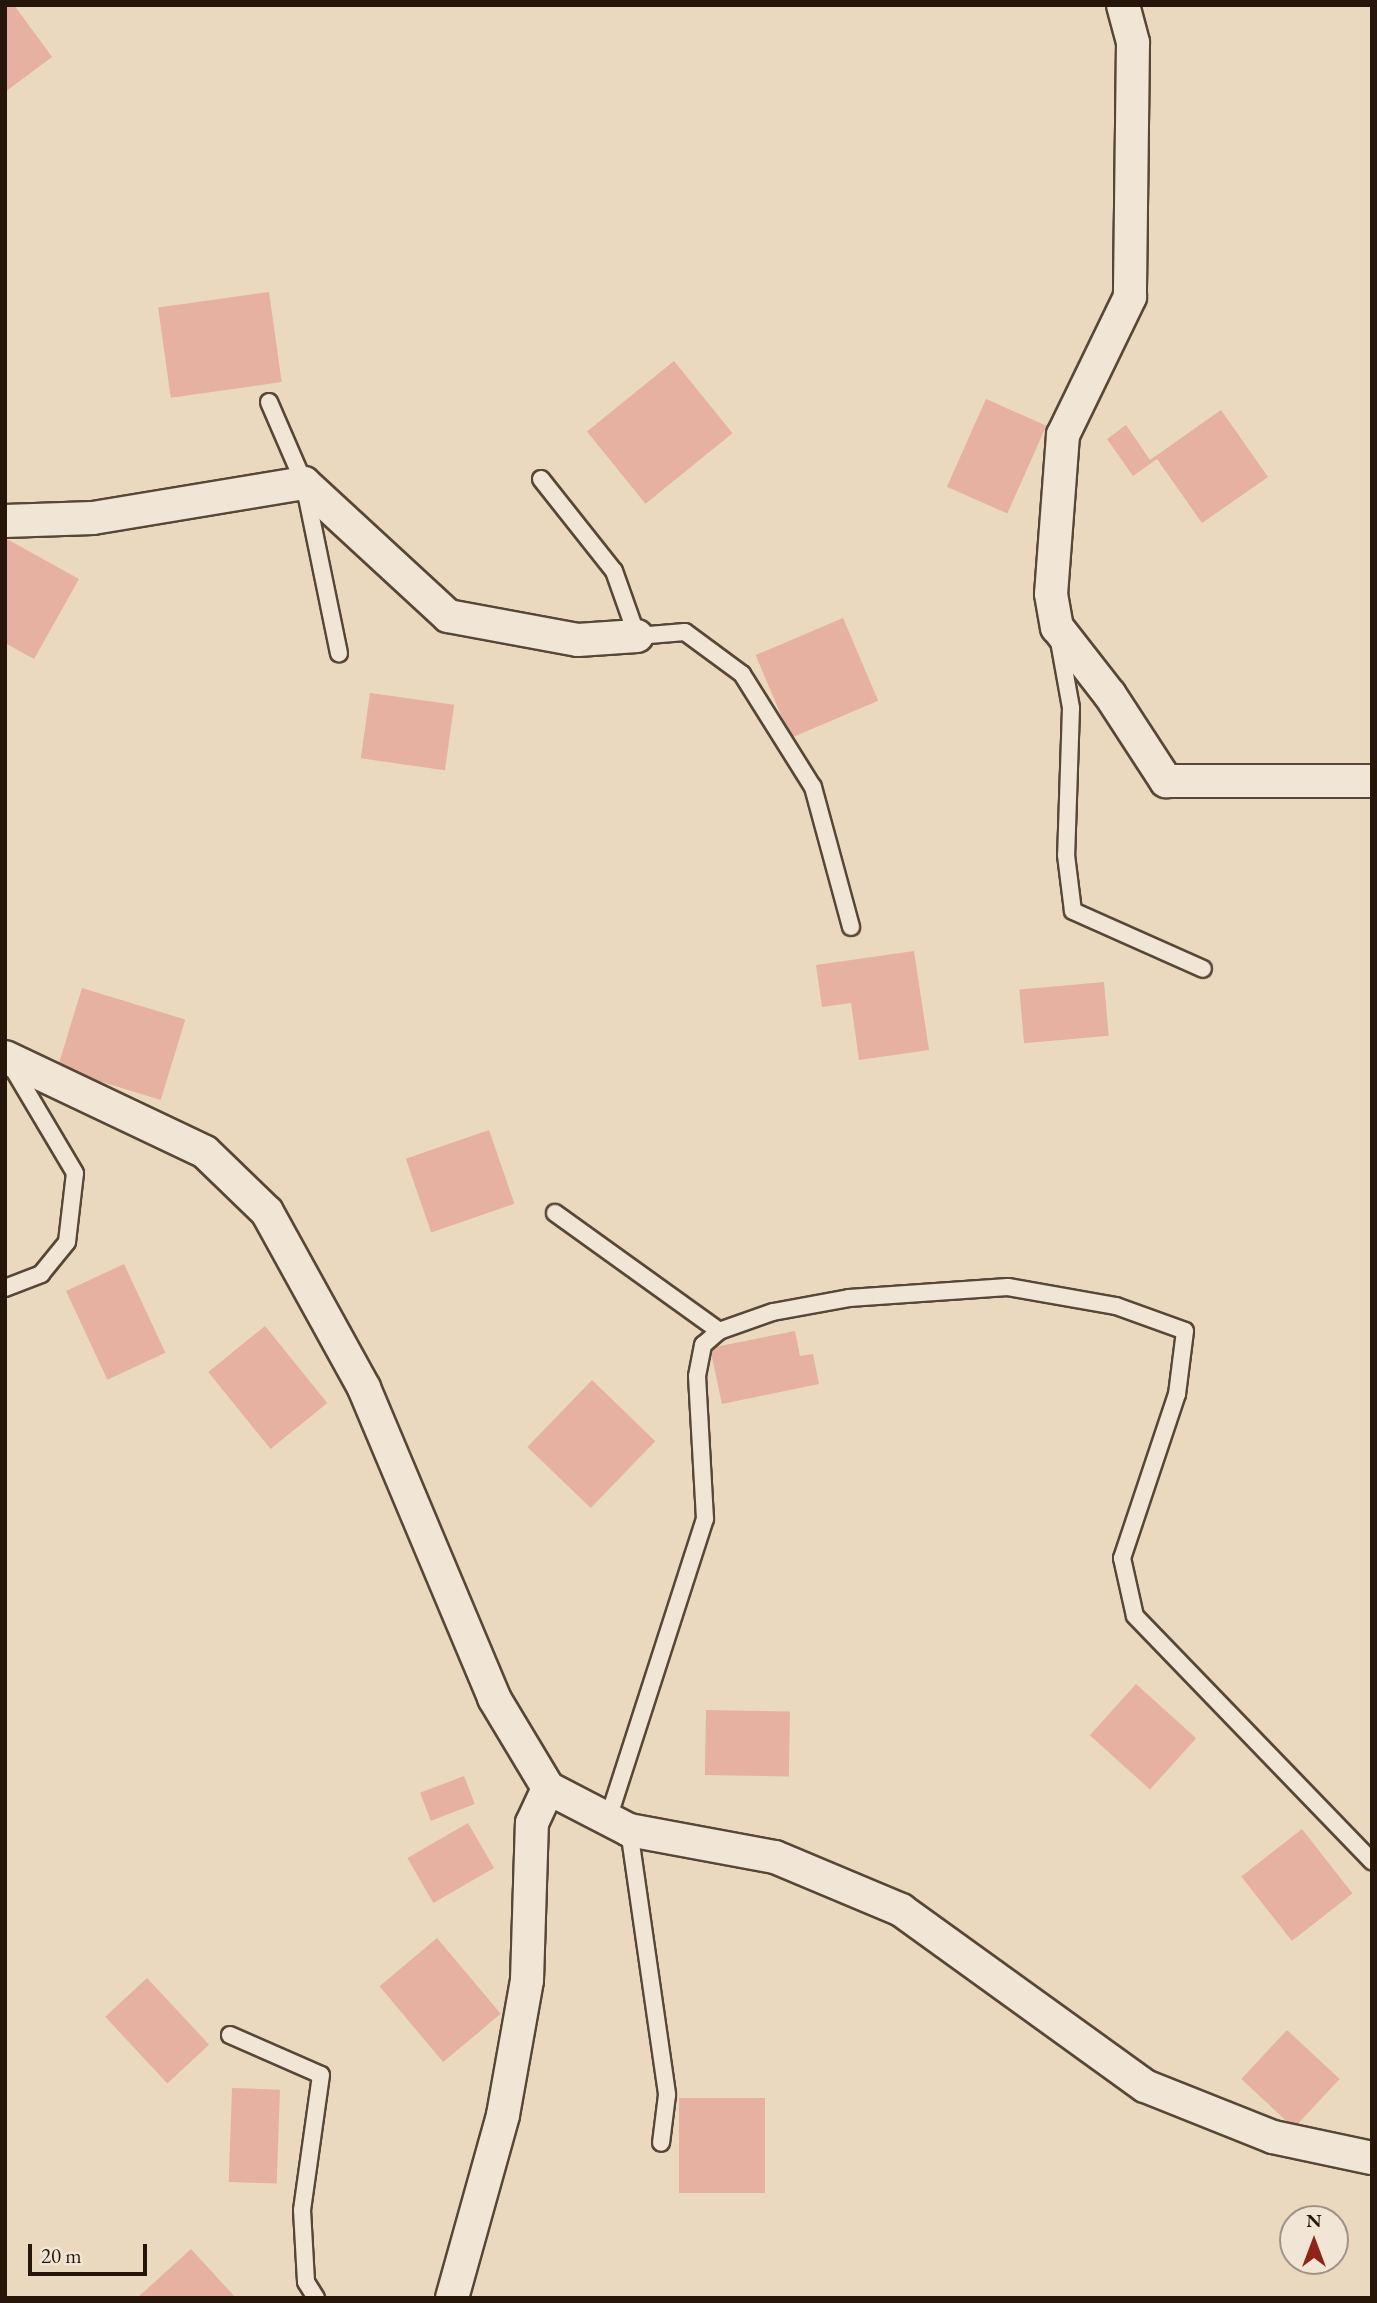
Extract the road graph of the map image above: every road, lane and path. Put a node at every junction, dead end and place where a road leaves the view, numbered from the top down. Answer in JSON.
{"nodes":[{"id":1,"x":1123,"y":5,"type":"edge"},
{"id":2,"x":270,"y":402,"type":"dead end"},
{"id":3,"x":541,"y":479,"type":"dead end"},
{"id":4,"x":304,"y":483,"type":"junction"},
{"id":5,"x":5,"y":521,"type":"edge"},
{"id":6,"x":1057,"y":627,"type":"junction"},
{"id":7,"x":637,"y":636,"type":"junction"},
{"id":8,"x":339,"y":653,"type":"dead end"},
{"id":9,"x":1372,"y":781,"type":"edge"},
{"id":10,"x":852,"y":927,"type":"dead end"},
{"id":11,"x":1203,"y":969,"type":"dead end"},
{"id":12,"x":8,"y":1060,"type":"edge"},
{"id":13,"x":555,"y":1213,"type":"dead end"},
{"id":14,"x":5,"y":1288,"type":"edge"},
{"id":15,"x":719,"y":1331,"type":"junction"},
{"id":16,"x":548,"y":1788,"type":"junction"},
{"id":17,"x":619,"y":1824,"type":"junction"},
{"id":18,"x":1372,"y":1861,"type":"edge"},
{"id":19,"x":230,"y":2035,"type":"dead end"},
{"id":20,"x":661,"y":2143,"type":"dead end"},
{"id":21,"x":1372,"y":2158,"type":"edge"},
{"id":22,"x":316,"y":2298,"type":"edge"},
{"id":23,"x":452,"y":2298,"type":"edge"}],
"edges":[{"from":1,"to":6,"type":"street"},
{"from":2,"to":4,"type":"lane"},
{"from":3,"to":7,"type":"lane"},
{"from":4,"to":5,"type":"street"},
{"from":4,"to":7,"type":"street"},
{"from":4,"to":8,"type":"lane"},
{"from":6,"to":9,"type":"street"},
{"from":6,"to":11,"type":"lane"},
{"from":7,"to":10,"type":"lane"},
{"from":12,"to":14,"type":"lane"},
{"from":12,"to":16,"type":"street"},
{"from":13,"to":15,"type":"lane"},
{"from":15,"to":17,"type":"lane"},
{"from":15,"to":18,"type":"lane"},
{"from":16,"to":17,"type":"street"},
{"from":16,"to":23,"type":"street"},
{"from":17,"to":20,"type":"lane"},
{"from":17,"to":21,"type":"street"},
{"from":19,"to":22,"type":"lane"}]}
